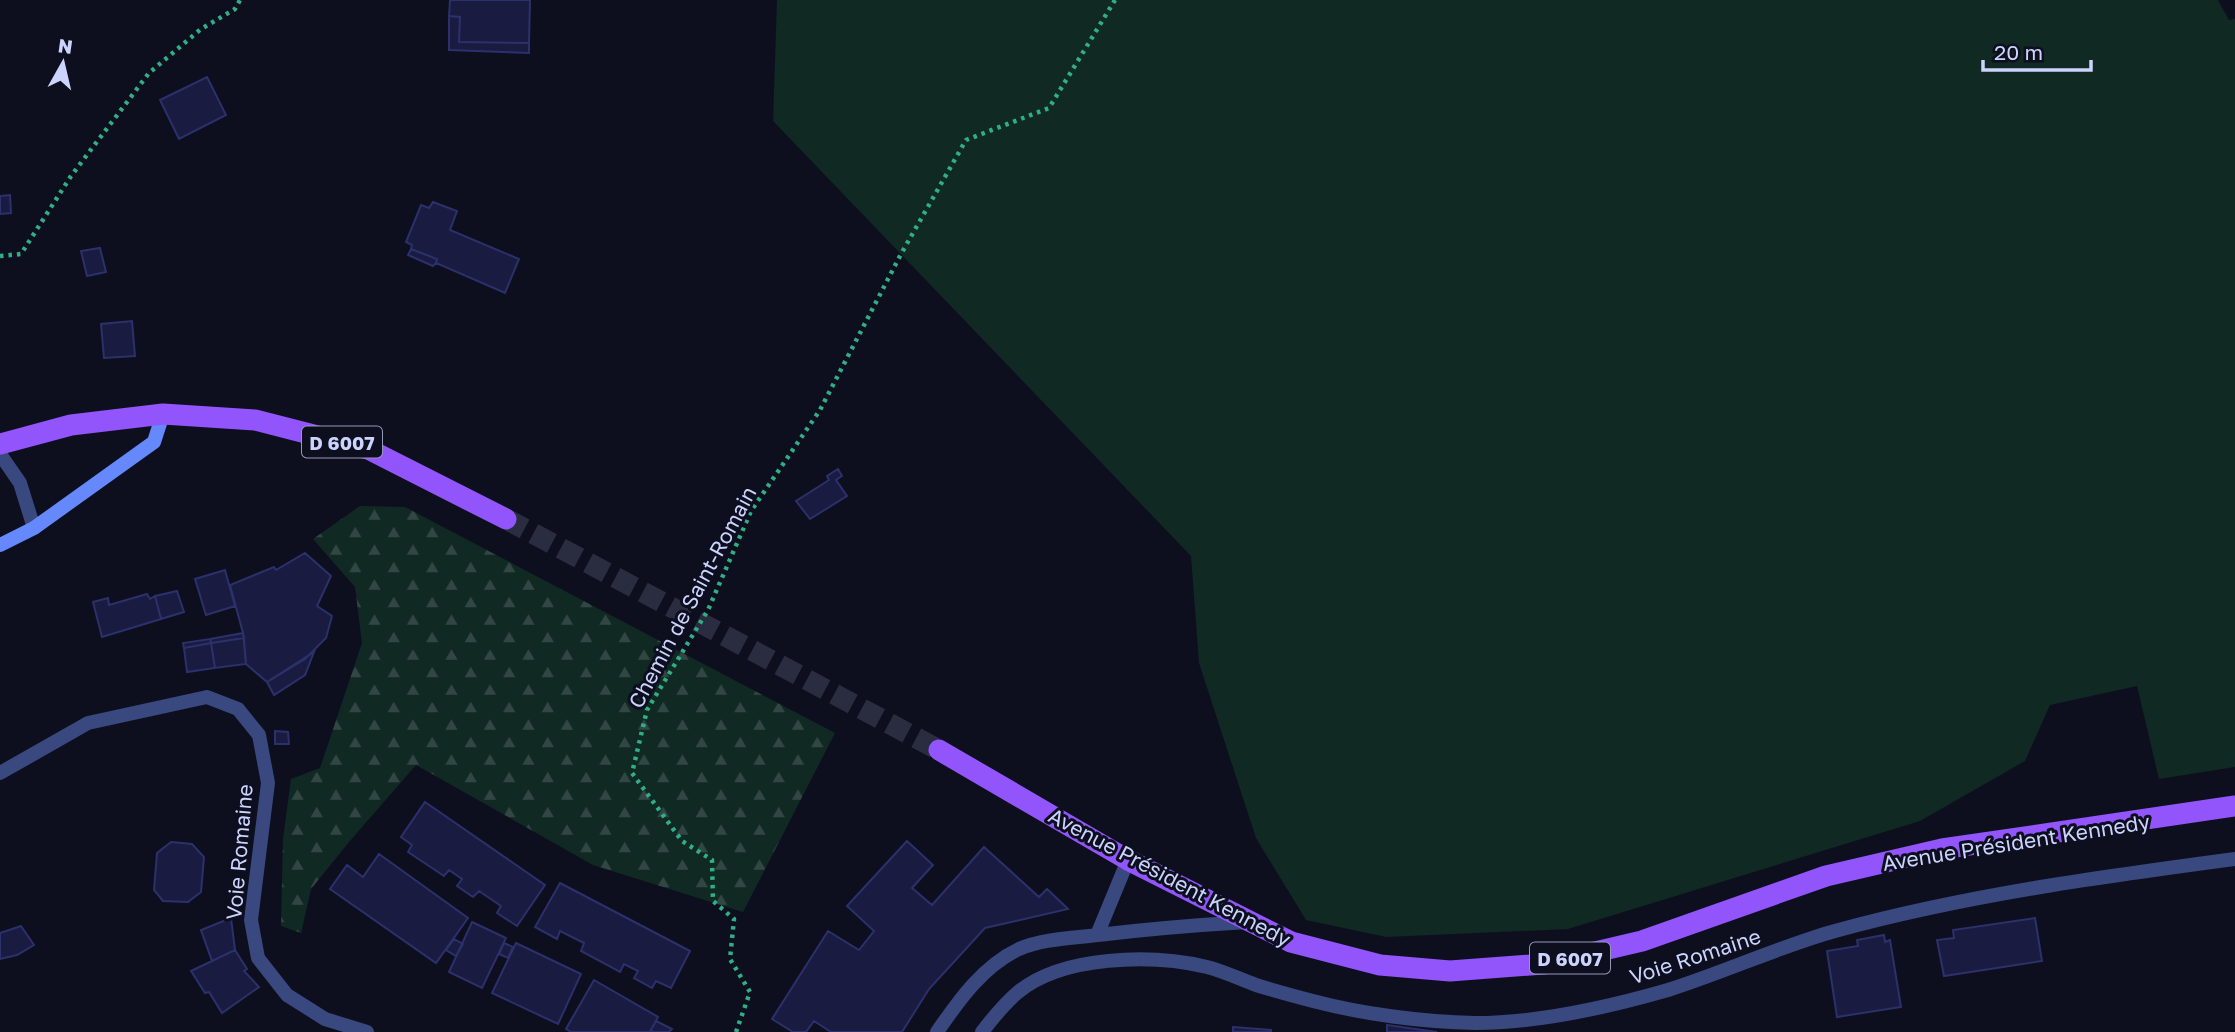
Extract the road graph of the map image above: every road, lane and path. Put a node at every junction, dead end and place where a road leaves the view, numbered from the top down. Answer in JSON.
{"nodes":[{"id":1,"x":240,"y":0,"type":"edge"},
{"id":2,"x":1115,"y":0,"type":"edge"},
{"id":3,"x":0,"y":256,"type":"edge"},
{"id":4,"x":163,"y":414,"type":"junction"},
{"id":5,"x":0,"y":444,"type":"edge"},
{"id":6,"x":0,"y":454,"type":"edge"},
{"id":7,"x":506,"y":519,"type":"tunnel mouth"},
{"id":8,"x":34,"y":528,"type":"junction"},
{"id":9,"x":0,"y":545,"type":"edge"},
{"id":10,"x":939,"y":750,"type":"tunnel mouth"},
{"id":11,"x":0,"y":773,"type":"edge"},
{"id":12,"x":2235,"y":806,"type":"edge"},
{"id":13,"x":2235,"y":859,"type":"edge"},
{"id":14,"x":1128,"y":860,"type":"junction"},
{"id":15,"x":1248,"y":922,"type":"junction"},
{"id":16,"x":1097,"y":935,"type":"junction"},
{"id":17,"x":367,"y":1032,"type":"edge"},
{"id":18,"x":736,"y":1032,"type":"edge"},
{"id":19,"x":937,"y":1032,"type":"edge"},
{"id":20,"x":982,"y":1032,"type":"edge"}],
"edges":[{"from":1,"to":3,"type":"path"},
{"from":2,"to":18,"type":"path","name":"Chemin de Saint-Romain"},
{"from":4,"to":5,"type":"main road","number":"D 6007"},
{"from":4,"to":7,"type":"main road","number":"D 6007"},
{"from":4,"to":8,"type":"main road"},
{"from":6,"to":8,"type":"street"},
{"from":8,"to":9,"type":"main road"},
{"from":10,"to":14,"type":"main road","name":"Avenue Président Kennedy","number":"D 6007"},
{"from":11,"to":17,"type":"street","name":"Voie Romaine"},
{"from":12,"to":15,"type":"main road","name":"Avenue Président Kennedy","number":"D 6007"},
{"from":13,"to":20,"type":"street","name":"Voie Romaine"},
{"from":14,"to":15,"type":"main road","name":"Avenue Président Kennedy","number":"D 6007"},
{"from":14,"to":16,"type":"street"},
{"from":15,"to":16,"type":"street"},
{"from":16,"to":19,"type":"street"}]}
